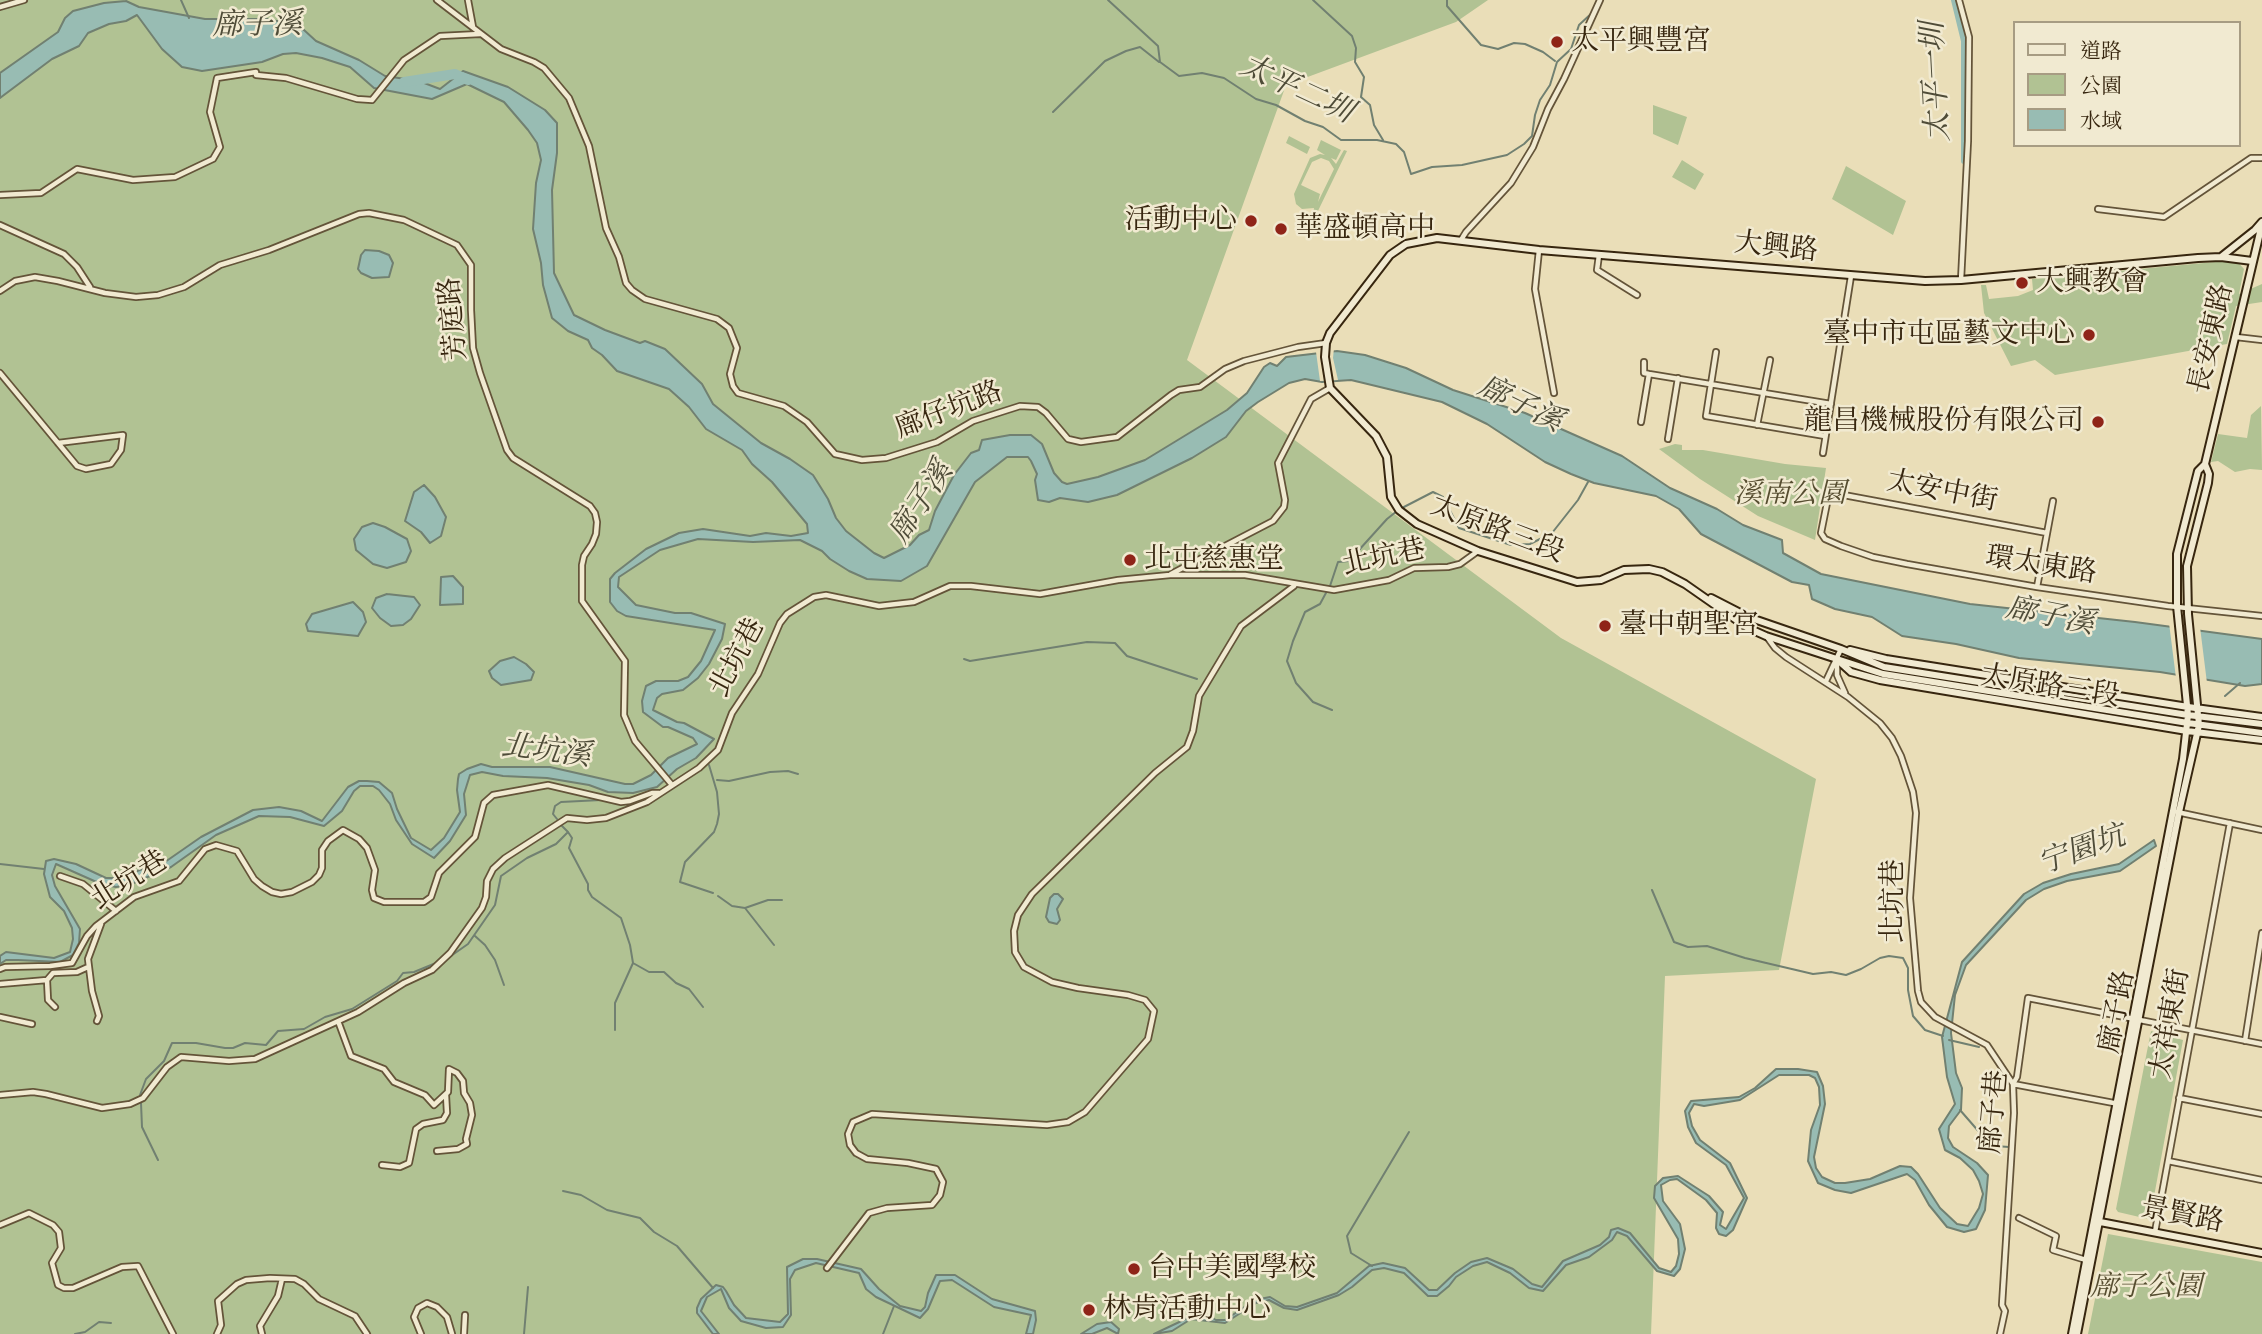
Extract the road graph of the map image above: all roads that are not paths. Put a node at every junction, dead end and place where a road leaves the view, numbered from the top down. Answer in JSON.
{"nodes":[{"id":1,"x":24,"y":0,"type":"edge"},
{"id":2,"x":437,"y":0,"type":"edge"},
{"id":3,"x":468,"y":0,"type":"edge"},
{"id":4,"x":1600,"y":0,"type":"edge"},
{"id":5,"x":1959,"y":0,"type":"edge"},
{"id":6,"x":0,"y":7,"type":"edge"},
{"id":7,"x":473,"y":27,"type":"junction"},
{"id":8,"x":480,"y":34,"type":"junction"},
{"id":9,"x":2262,"y":158,"type":"edge"},
{"id":10,"x":0,"y":195,"type":"edge"},
{"id":11,"x":2098,"y":209,"type":"dead end"},
{"id":12,"x":2262,"y":223,"type":"edge"},
{"id":13,"x":0,"y":227,"type":"edge"},
{"id":14,"x":1461,"y":240,"type":"junction"},
{"id":15,"x":1539,"y":250,"type":"junction"},
{"id":16,"x":1599,"y":254,"type":"junction"},
{"id":17,"x":2221,"y":257,"type":"junction"},
{"id":18,"x":2252,"y":261,"type":"junction"},
{"id":19,"x":1852,"y":276,"type":"junction"},
{"id":20,"x":1961,"y":281,"type":"junction"},
{"id":21,"x":90,"y":288,"type":"junction"},
{"id":22,"x":0,"y":291,"type":"edge"},
{"id":23,"x":1637,"y":295,"type":"dead end"},
{"id":24,"x":2235,"y":337,"type":"junction"},
{"id":25,"x":2262,"y":340,"type":"edge"},
{"id":26,"x":1325,"y":346,"type":"junction"},
{"id":27,"x":1716,"y":352,"type":"dead end"},
{"id":28,"x":1770,"y":360,"type":"dead end"},
{"id":29,"x":1644,"y":362,"type":"dead end"},
{"id":30,"x":0,"y":373,"type":"edge"},
{"id":31,"x":1649,"y":374,"type":"junction"},
{"id":32,"x":1678,"y":378,"type":"junction"},
{"id":33,"x":1711,"y":384,"type":"junction"},
{"id":34,"x":1330,"y":386,"type":"junction"},
{"id":35,"x":1554,"y":393,"type":"dead end"},
{"id":36,"x":1763,"y":393,"type":"junction"},
{"id":37,"x":1831,"y":404,"type":"junction"},
{"id":38,"x":1641,"y":422,"type":"dead end"},
{"id":39,"x":1757,"y":425,"type":"junction"},
{"id":40,"x":1825,"y":436,"type":"junction"},
{"id":41,"x":1668,"y":439,"type":"dead end"},
{"id":42,"x":58,"y":443,"type":"junction"},
{"id":43,"x":1822,"y":453,"type":"dead end"},
{"id":44,"x":2205,"y":464,"type":"junction"},
{"id":45,"x":1830,"y":495,"type":"joint"},
{"id":46,"x":2053,"y":501,"type":"dead end"},
{"id":47,"x":2047,"y":533,"type":"junction"},
{"id":48,"x":1478,"y":551,"type":"junction"},
{"id":49,"x":1170,"y":575,"type":"junction"},
{"id":50,"x":1685,"y":584,"type":"junction"},
{"id":51,"x":1295,"y":585,"type":"junction"},
{"id":52,"x":2037,"y":587,"type":"junction"},
{"id":53,"x":2177,"y":609,"type":"junction"},
{"id":54,"x":2188,"y":610,"type":"junction"},
{"id":55,"x":2262,"y":615,"type":"edge"},
{"id":56,"x":1766,"y":636,"type":"junction"},
{"id":57,"x":1841,"y":649,"type":"junction"},
{"id":58,"x":1837,"y":659,"type":"junction"},
{"id":59,"x":1826,"y":682,"type":"junction"},
{"id":60,"x":1848,"y":697,"type":"junction"},
{"id":61,"x":2188,"y":711,"type":"junction"},
{"id":62,"x":2199,"y":712,"type":"junction"},
{"id":63,"x":2262,"y":716,"type":"edge"},
{"id":64,"x":2262,"y":724,"type":"edge"},
{"id":65,"x":2187,"y":727,"type":"junction"},
{"id":66,"x":2198,"y":728,"type":"junction"},
{"id":67,"x":2262,"y":733,"type":"edge"},
{"id":68,"x":2262,"y":740,"type":"edge"},
{"id":69,"x":671,"y":785,"type":"junction"},
{"id":70,"x":660,"y":793,"type":"junction"},
{"id":71,"x":2176,"y":812,"type":"junction"},
{"id":72,"x":2230,"y":824,"type":"junction"},
{"id":73,"x":2262,"y":830,"type":"edge"},
{"id":74,"x":60,"y":876,"type":"dead end"},
{"id":75,"x":116,"y":911,"type":"junction"},
{"id":76,"x":102,"y":922,"type":"junction"},
{"id":77,"x":2262,"y":933,"type":"edge"},
{"id":78,"x":88,"y":966,"type":"junction"},
{"id":79,"x":0,"y":969,"type":"edge"},
{"id":80,"x":47,"y":980,"type":"junction"},
{"id":81,"x":0,"y":984,"type":"edge"},
{"id":82,"x":55,"y":1007,"type":"dead end"},
{"id":83,"x":0,"y":1017,"type":"edge"},
{"id":84,"x":2136,"y":1018,"type":"junction"},
{"id":85,"x":97,"y":1021,"type":"dead end"},
{"id":86,"x":338,"y":1021,"type":"junction"},
{"id":87,"x":32,"y":1024,"type":"dead end"},
{"id":88,"x":2191,"y":1030,"type":"junction"},
{"id":89,"x":2245,"y":1041,"type":"junction"},
{"id":90,"x":2262,"y":1044,"type":"edge"},
{"id":91,"x":2013,"y":1084,"type":"junction"},
{"id":92,"x":446,"y":1094,"type":"junction"},
{"id":93,"x":0,"y":1095,"type":"edge"},
{"id":94,"x":2179,"y":1098,"type":"junction"},
{"id":95,"x":2119,"y":1104,"type":"junction"},
{"id":96,"x":2262,"y":1114,"type":"edge"},
{"id":97,"x":437,"y":1152,"type":"dead end"},
{"id":98,"x":2168,"y":1161,"type":"junction"},
{"id":99,"x":382,"y":1165,"type":"dead end"},
{"id":100,"x":2262,"y":1180,"type":"edge"},
{"id":101,"x":2018,"y":1218,"type":"dead end"},
{"id":102,"x":2096,"y":1221,"type":"junction"},
{"id":103,"x":0,"y":1225,"type":"edge"},
{"id":104,"x":2155,"y":1232,"type":"junction"},
{"id":105,"x":2262,"y":1254,"type":"edge"},
{"id":106,"x":2086,"y":1260,"type":"junction"},
{"id":107,"x":827,"y":1268,"type":"dead end"},
{"id":108,"x":282,"y":1279,"type":"junction"},
{"id":109,"x":465,"y":1315,"type":"dead end"},
{"id":110,"x":173,"y":1334,"type":"edge"},
{"id":111,"x":218,"y":1334,"type":"edge"},
{"id":112,"x":262,"y":1334,"type":"edge"},
{"id":113,"x":367,"y":1334,"type":"edge"},
{"id":114,"x":421,"y":1334,"type":"edge"},
{"id":115,"x":452,"y":1334,"type":"edge"},
{"id":116,"x":464,"y":1334,"type":"edge"},
{"id":117,"x":2000,"y":1334,"type":"edge"},
{"id":118,"x":2074,"y":1334,"type":"edge"}],
"edges":[{"from":1,"to":6,"type":"street"},
{"from":2,"to":7,"type":"street","name":"廍仔坑路"},
{"from":3,"to":7,"type":"street"},
{"from":4,"to":14,"type":"street"},
{"from":5,"to":20,"type":"street"},
{"from":7,"to":8,"type":"street","name":"廍仔坑路"},
{"from":8,"to":10,"type":"street"},
{"from":8,"to":26,"type":"street","name":"廍仔坑路"},
{"from":9,"to":11,"type":"street"},
{"from":12,"to":17,"type":"main road"},
{"from":12,"to":18,"type":"main road","name":"長安東路"},
{"from":13,"to":21,"type":"street"},
{"from":14,"to":15,"type":"main road","name":"大興路"},
{"from":14,"to":26,"type":"main road","name":"大興路"},
{"from":15,"to":16,"type":"main road","name":"大興路"},
{"from":15,"to":35,"type":"street"},
{"from":16,"to":19,"type":"main road","name":"大興路"},
{"from":16,"to":23,"type":"street"},
{"from":17,"to":18,"type":"main road","name":"大興路"},
{"from":17,"to":20,"type":"main road","name":"大興路"},
{"from":18,"to":24,"type":"main road","name":"長安東路"},
{"from":19,"to":20,"type":"main road","name":"大興路"},
{"from":19,"to":37,"type":"street"},
{"from":21,"to":22,"type":"street","name":"芳庭路"},
{"from":21,"to":69,"type":"street","name":"芳庭路"},
{"from":24,"to":25,"type":"street"},
{"from":24,"to":44,"type":"main road","name":"長安東路"},
{"from":26,"to":34,"type":"main road"},
{"from":27,"to":33,"type":"street"},
{"from":28,"to":36,"type":"street"},
{"from":29,"to":31,"type":"street"},
{"from":30,"to":42,"type":"street"},
{"from":31,"to":32,"type":"street"},
{"from":31,"to":38,"type":"street"},
{"from":32,"to":33,"type":"street"},
{"from":32,"to":41,"type":"street"},
{"from":33,"to":36,"type":"street"},
{"from":33,"to":39,"type":"street"},
{"from":34,"to":48,"type":"main road","name":"太原路三段"},
{"from":34,"to":49,"type":"street","name":"北坑巷"},
{"from":36,"to":37,"type":"street"},
{"from":36,"to":39,"type":"street"},
{"from":37,"to":40,"type":"street"},
{"from":39,"to":40,"type":"street"},
{"from":40,"to":43,"type":"street"},
{"from":42,"to":42,"type":"street"},
{"from":44,"to":53,"type":"main road"},
{"from":44,"to":54,"type":"main road"},
{"from":45,"to":47,"type":"street","name":"太安中街"},
{"from":45,"to":52,"type":"street","name":"環太東路"},
{"from":46,"to":47,"type":"street"},
{"from":47,"to":52,"type":"street"},
{"from":48,"to":50,"type":"main road","name":"太原路三段"},
{"from":48,"to":51,"type":"street","name":"北坑巷"},
{"from":49,"to":51,"type":"street","name":"北坑巷"},
{"from":49,"to":69,"type":"street","name":"北坑巷"},
{"from":50,"to":56,"type":"main road","name":"太原路三段"},
{"from":50,"to":57,"type":"main road","name":"太原路三段"},
{"from":51,"to":107,"type":"street"},
{"from":52,"to":53,"type":"street","name":"環太東路"},
{"from":53,"to":54,"type":"street","name":"環太東路"},
{"from":53,"to":61,"type":"main road","name":"廍子路"},
{"from":54,"to":55,"type":"street","name":"環太東路"},
{"from":54,"to":62,"type":"main road","name":"廍子路"},
{"from":56,"to":58,"type":"main road","name":"太原路三段"},
{"from":56,"to":59,"type":"street","name":"北坑巷"},
{"from":57,"to":58,"type":"street"},
{"from":57,"to":61,"type":"main road","name":"太原路三段"},
{"from":58,"to":59,"type":"street"},
{"from":58,"to":60,"type":"street"},
{"from":58,"to":65,"type":"main road","name":"太原路三段"},
{"from":59,"to":60,"type":"street","name":"北坑巷"},
{"from":60,"to":91,"type":"street","name":"北坑巷"},
{"from":61,"to":62,"type":"main road","name":"太原路三段"},
{"from":61,"to":65,"type":"main road","name":"廍子路"},
{"from":62,"to":63,"type":"main road","name":"太原路三段"},
{"from":62,"to":64,"type":"main road","name":"太原路三段"},
{"from":62,"to":66,"type":"main road","name":"廍子路"},
{"from":65,"to":66,"type":"main road","name":"太原路三段"},
{"from":65,"to":71,"type":"main road","name":"廍子路"},
{"from":66,"to":67,"type":"main road","name":"太原路三段"},
{"from":66,"to":68,"type":"main road","name":"太原路三段"},
{"from":66,"to":71,"type":"main road","name":"廍子路"},
{"from":69,"to":70,"type":"street","name":"北坑巷"},
{"from":70,"to":75,"type":"street","name":"北坑巷"},
{"from":70,"to":86,"type":"street","name":"北坑巷"},
{"from":71,"to":72,"type":"street"},
{"from":71,"to":84,"type":"main road","name":"廍子路"},
{"from":72,"to":73,"type":"street"},
{"from":72,"to":88,"type":"street","name":"太祥東街"},
{"from":74,"to":75,"type":"street"},
{"from":75,"to":76,"type":"street","name":"北坑巷"},
{"from":76,"to":78,"type":"street"},
{"from":76,"to":79,"type":"street","name":"北坑巷"},
{"from":77,"to":89,"type":"street"},
{"from":78,"to":80,"type":"street"},
{"from":78,"to":85,"type":"street"},
{"from":80,"to":81,"type":"street"},
{"from":80,"to":82,"type":"street"},
{"from":83,"to":87,"type":"street"},
{"from":84,"to":88,"type":"street"},
{"from":84,"to":91,"type":"street","name":"廍子巷"},
{"from":84,"to":95,"type":"main road","name":"廍子路"},
{"from":86,"to":92,"type":"street"},
{"from":86,"to":93,"type":"street","name":"北坑巷"},
{"from":88,"to":89,"type":"street"},
{"from":88,"to":94,"type":"street","name":"太祥東街"},
{"from":89,"to":90,"type":"street"},
{"from":91,"to":95,"type":"street"},
{"from":91,"to":117,"type":"street","name":"廍子巷"},
{"from":92,"to":97,"type":"street"},
{"from":92,"to":99,"type":"street"},
{"from":94,"to":96,"type":"street"},
{"from":94,"to":98,"type":"street","name":"太祥東街"},
{"from":95,"to":102,"type":"main road","name":"廍子路"},
{"from":98,"to":100,"type":"street"},
{"from":98,"to":104,"type":"street","name":"太祥東街"},
{"from":101,"to":106,"type":"street"},
{"from":102,"to":104,"type":"main road","name":"景賢路"},
{"from":102,"to":106,"type":"main road","name":"廍子路"},
{"from":102,"to":118,"type":"main road","name":"廍子路"},
{"from":103,"to":110,"type":"street"},
{"from":104,"to":105,"type":"main road","name":"景賢路"},
{"from":106,"to":118,"type":"main road","name":"廍子路"},
{"from":108,"to":111,"type":"street"},
{"from":108,"to":112,"type":"street"},
{"from":108,"to":113,"type":"street"},
{"from":109,"to":116,"type":"street"},
{"from":114,"to":115,"type":"street"}]}
